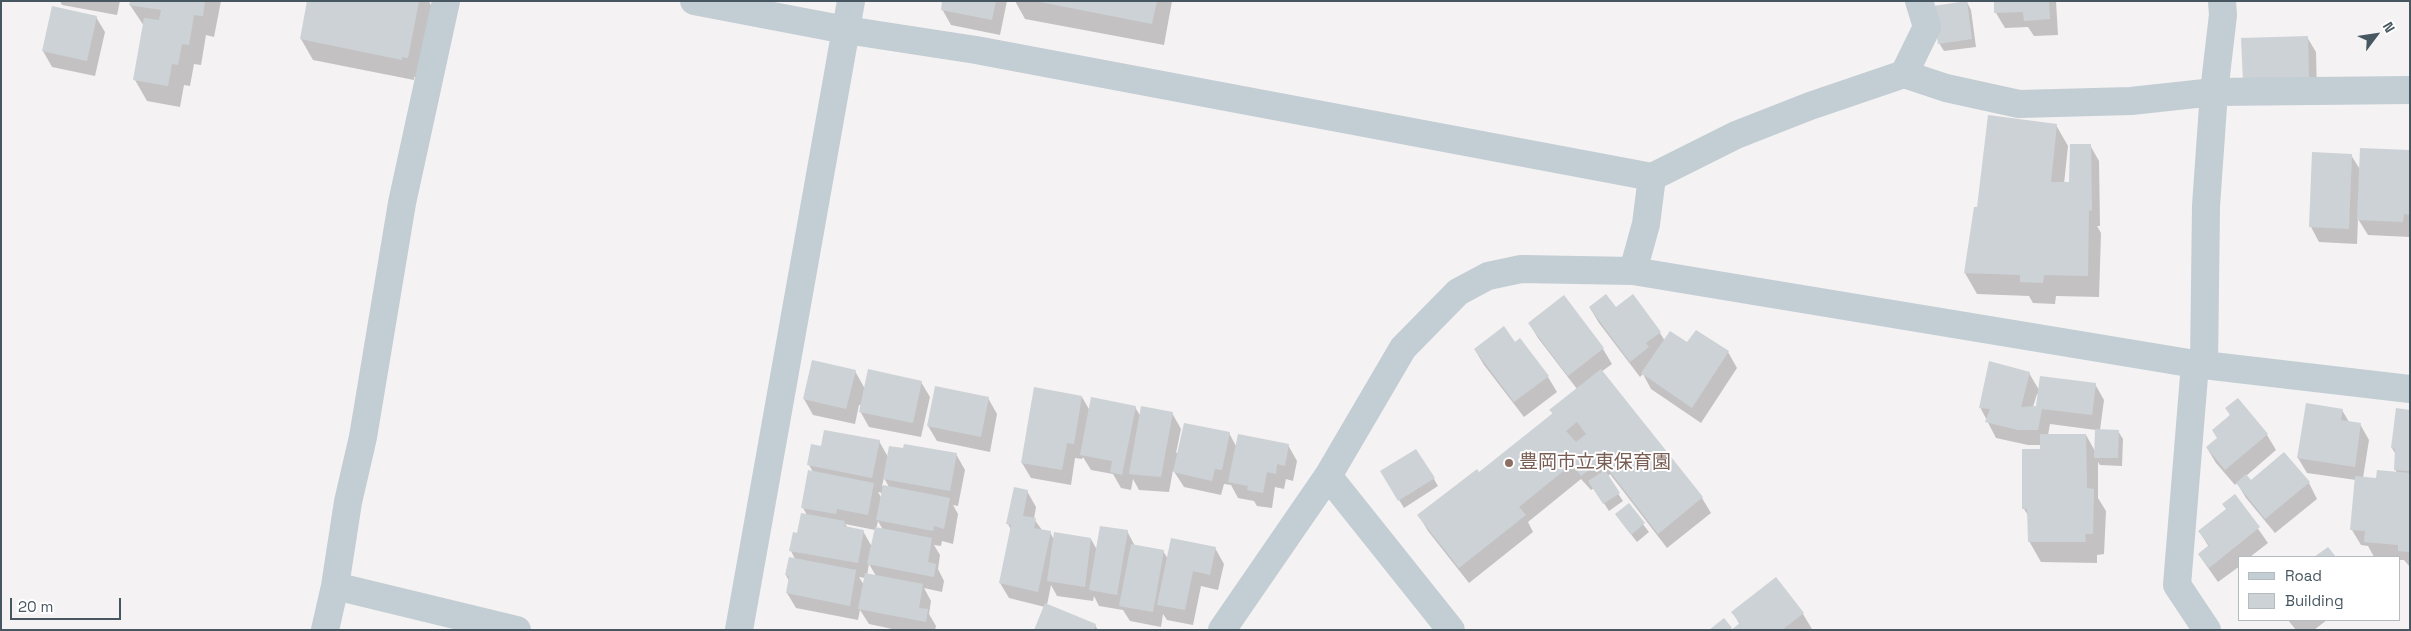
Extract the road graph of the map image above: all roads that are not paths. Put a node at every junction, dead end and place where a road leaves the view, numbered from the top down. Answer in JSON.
{"nodes":[{"id":1,"x":446,"y":1,"type":"edge"},
{"id":2,"x":694,"y":1,"type":"edge"},
{"id":3,"x":851,"y":1,"type":"edge"},
{"id":4,"x":1919,"y":1,"type":"edge"},
{"id":5,"x":2222,"y":1,"type":"edge"},
{"id":6,"x":846,"y":30,"type":"junction"},
{"id":7,"x":1904,"y":74,"type":"junction"},
{"id":8,"x":2410,"y":90,"type":"edge"},
{"id":9,"x":2214,"y":92,"type":"junction"},
{"id":10,"x":1652,"y":177,"type":"junction"},
{"id":11,"x":1633,"y":271,"type":"junction"},
{"id":12,"x":2200,"y":365,"type":"junction"},
{"id":13,"x":2410,"y":390,"type":"edge"},
{"id":14,"x":1328,"y":476,"type":"junction"},
{"id":15,"x":335,"y":586,"type":"junction"},
{"id":16,"x":325,"y":630,"type":"edge"},
{"id":17,"x":517,"y":630,"type":"edge"},
{"id":18,"x":739,"y":630,"type":"edge"},
{"id":19,"x":1222,"y":630,"type":"edge"},
{"id":20,"x":1451,"y":630,"type":"edge"},
{"id":21,"x":2207,"y":630,"type":"edge"}],
"edges":[{"from":1,"to":15,"type":"street"},
{"from":2,"to":6,"type":"street"},
{"from":3,"to":6,"type":"street"},
{"from":4,"to":7,"type":"street"},
{"from":5,"to":9,"type":"street"},
{"from":6,"to":10,"type":"street"},
{"from":6,"to":18,"type":"street"},
{"from":7,"to":9,"type":"street"},
{"from":7,"to":10,"type":"street"},
{"from":8,"to":9,"type":"street"},
{"from":9,"to":12,"type":"street"},
{"from":10,"to":11,"type":"street"},
{"from":11,"to":12,"type":"street"},
{"from":11,"to":14,"type":"street"},
{"from":12,"to":13,"type":"street"},
{"from":12,"to":21,"type":"street"},
{"from":14,"to":19,"type":"street"},
{"from":14,"to":20,"type":"street"},
{"from":15,"to":16,"type":"street"},
{"from":15,"to":17,"type":"street"}]}
